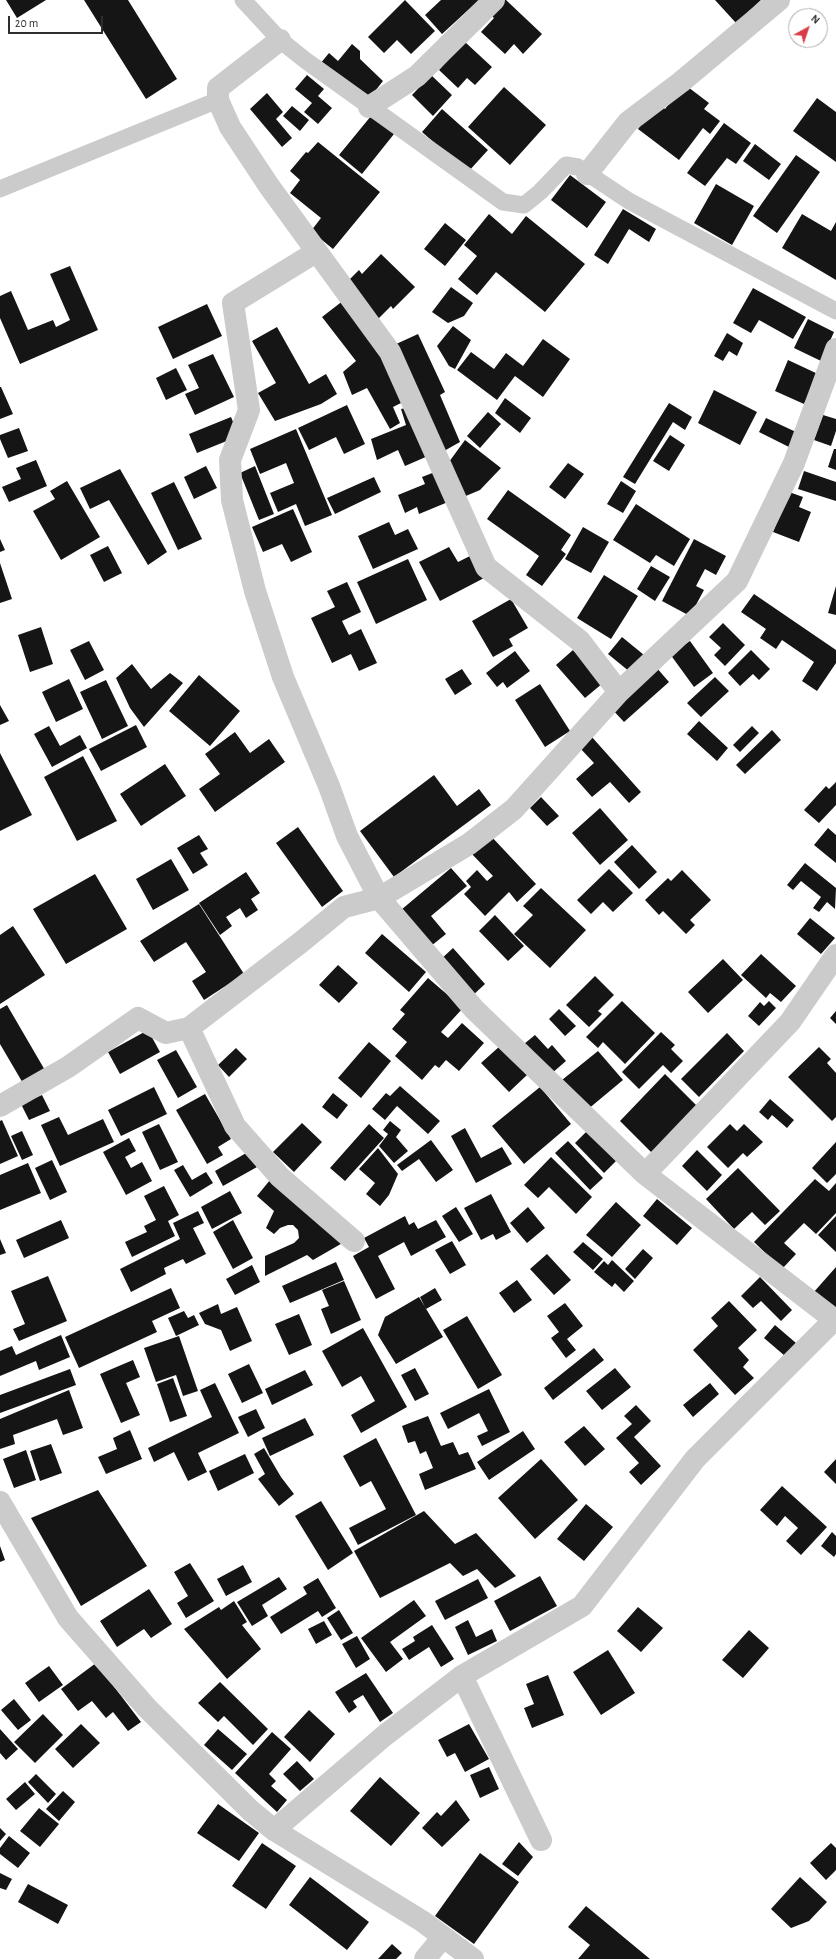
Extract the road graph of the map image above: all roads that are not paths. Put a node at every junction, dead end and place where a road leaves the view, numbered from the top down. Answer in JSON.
{"nodes":[{"id":1,"x":243,"y":0,"type":"edge"},
{"id":2,"x":494,"y":0,"type":"edge"},
{"id":3,"x":779,"y":0,"type":"edge"},
{"id":4,"x":280,"y":40,"type":"junction"},
{"id":5,"x":218,"y":100,"type":"junction"},
{"id":6,"x":369,"y":107,"type":"junction"},
{"id":7,"x":587,"y":174,"type":"junction"},
{"id":8,"x":0,"y":188,"type":"edge"},
{"id":9,"x":316,"y":252,"type":"junction"},
{"id":10,"x":836,"y":311,"type":"edge"},
{"id":11,"x":836,"y":349,"type":"edge"},
{"id":12,"x":619,"y":692,"type":"junction"},
{"id":13,"x":379,"y":898,"type":"junction"},
{"id":14,"x":836,"y":955,"type":"edge"},
{"id":15,"x":189,"y":1028,"type":"junction"},
{"id":16,"x":0,"y":1106,"type":"edge"},
{"id":17,"x":645,"y":1174,"type":"junction"},
{"id":18,"x":354,"y":1241,"type":"dead end"},
{"id":19,"x":835,"y":1321,"type":"edge"},
{"id":20,"x":0,"y":1502,"type":"edge"},
{"id":21,"x":462,"y":1676,"type":"junction"},
{"id":22,"x":274,"y":1830,"type":"junction"},
{"id":23,"x":541,"y":1840,"type":"dead end"},
{"id":24,"x":443,"y":1937,"type":"junction"},
{"id":25,"x":425,"y":1959,"type":"edge"},
{"id":26,"x":473,"y":1959,"type":"edge"}],
"edges":[{"from":1,"to":4,"type":"lane"},
{"from":2,"to":6,"type":"street"},
{"from":3,"to":7,"type":"street"},
{"from":4,"to":5,"type":"street"},
{"from":4,"to":6,"type":"lane"},
{"from":5,"to":8,"type":"lane"},
{"from":5,"to":9,"type":"street"},
{"from":6,"to":7,"type":"lane"},
{"from":7,"to":10,"type":"lane"},
{"from":9,"to":12,"type":"street"},
{"from":9,"to":13,"type":"street"},
{"from":11,"to":12,"type":"street"},
{"from":12,"to":13,"type":"street"},
{"from":13,"to":15,"type":"street"},
{"from":13,"to":17,"type":"street"},
{"from":14,"to":17,"type":"street"},
{"from":15,"to":16,"type":"street"},
{"from":15,"to":18,"type":"street"},
{"from":17,"to":19,"type":"street"},
{"from":19,"to":21,"type":"street"},
{"from":20,"to":22,"type":"street"},
{"from":21,"to":22,"type":"street"},
{"from":21,"to":23,"type":"street"},
{"from":22,"to":24,"type":"street"},
{"from":24,"to":25,"type":"street"},
{"from":24,"to":26,"type":"street"}]}
